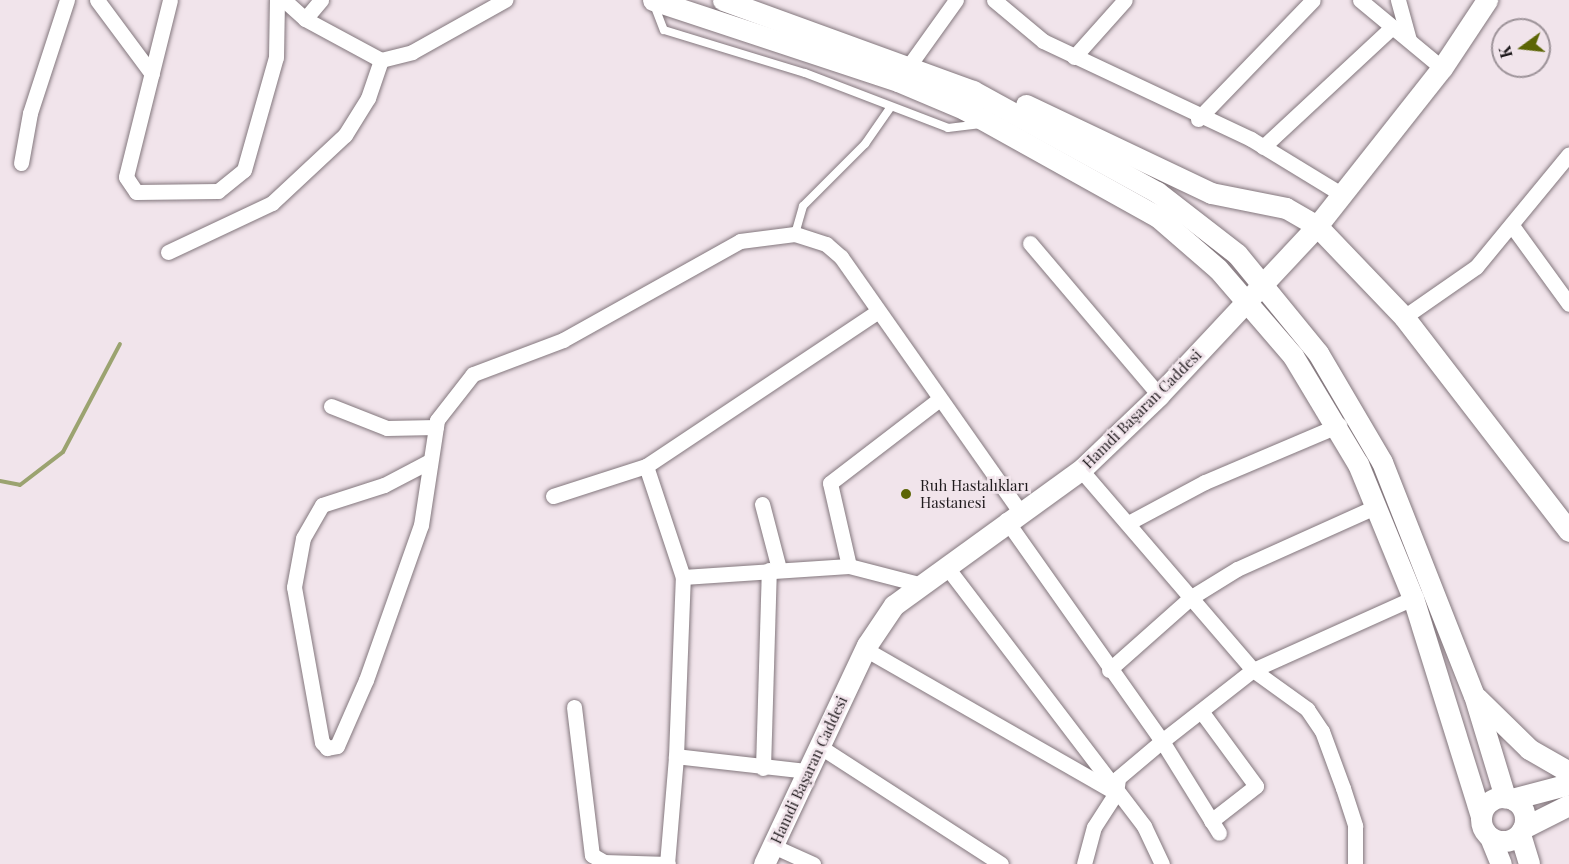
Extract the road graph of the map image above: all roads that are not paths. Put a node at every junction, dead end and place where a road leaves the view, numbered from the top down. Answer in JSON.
{"nodes":[{"id":1,"x":67,"y":0,"type":"edge"},
{"id":2,"x":97,"y":0,"type":"edge"},
{"id":3,"x":170,"y":0,"type":"edge"},
{"id":4,"x":277,"y":0,"type":"edge"},
{"id":5,"x":284,"y":0,"type":"edge"},
{"id":6,"x":321,"y":0,"type":"edge"},
{"id":7,"x":482,"y":0,"type":"edge"},
{"id":8,"x":505,"y":0,"type":"edge"},
{"id":9,"x":653,"y":0,"type":"edge"},
{"id":10,"x":723,"y":0,"type":"edge"},
{"id":11,"x":956,"y":0,"type":"edge"},
{"id":12,"x":994,"y":0,"type":"edge"},
{"id":13,"x":1313,"y":0,"type":"edge"},
{"id":14,"x":1360,"y":0,"type":"edge"},
{"id":15,"x":1398,"y":0,"type":"edge"},
{"id":16,"x":1120,"y":2,"type":"edge"},
{"id":17,"x":742,"y":4,"type":"edge"},
{"id":18,"x":1479,"y":5,"type":"edge"},
{"id":19,"x":477,"y":15,"type":"junction"},
{"id":20,"x":305,"y":19,"type":"junction"},
{"id":21,"x":1390,"y":29,"type":"junction"},
{"id":22,"x":1408,"y":40,"type":"junction"},
{"id":23,"x":1074,"y":57,"type":"junction"},
{"id":24,"x":381,"y":60,"type":"junction"},
{"id":25,"x":908,"y":68,"type":"junction"},
{"id":26,"x":1442,"y":68,"type":"junction"},
{"id":27,"x":152,"y":74,"type":"junction"},
{"id":28,"x":890,"y":108,"type":"junction"},
{"id":29,"x":1198,"y":119,"type":"junction"},
{"id":30,"x":988,"y":122,"type":"junction"},
{"id":31,"x":1263,"y":147,"type":"junction"},
{"id":32,"x":1569,"y":154,"type":"edge"},
{"id":33,"x":21,"y":163,"type":"dead end"},
{"id":34,"x":1341,"y":194,"type":"junction"},
{"id":35,"x":1317,"y":226,"type":"junction"},
{"id":36,"x":1513,"y":227,"type":"junction"},
{"id":37,"x":795,"y":234,"type":"junction"},
{"id":38,"x":1030,"y":243,"type":"dead end"},
{"id":39,"x":168,"y":252,"type":"dead end"},
{"id":40,"x":1263,"y":285,"type":"junction"},
{"id":41,"x":1248,"y":301,"type":"junction"},
{"id":42,"x":1569,"y":304,"type":"edge"},
{"id":43,"x":876,"y":313,"type":"junction"},
{"id":44,"x":1404,"y":317,"type":"junction"},
{"id":45,"x":1159,"y":395,"type":"junction"},
{"id":46,"x":938,"y":400,"type":"junction"},
{"id":47,"x":331,"y":406,"type":"dead end"},
{"id":48,"x":1339,"y":425,"type":"junction"},
{"id":49,"x":436,"y":426,"type":"junction"},
{"id":50,"x":430,"y":461,"type":"junction"},
{"id":51,"x":646,"y":466,"type":"junction"},
{"id":52,"x":1081,"y":470,"type":"junction"},
{"id":53,"x":553,"y":496,"type":"dead end"},
{"id":54,"x":762,"y":504,"type":"dead end"},
{"id":55,"x":1377,"y":506,"type":"junction"},
{"id":56,"x":1012,"y":515,"type":"junction"},
{"id":57,"x":1130,"y":522,"type":"junction"},
{"id":58,"x":1569,"y":531,"type":"edge"},
{"id":59,"x":849,"y":566,"type":"junction"},
{"id":60,"x":946,"y":566,"type":"junction"},
{"id":61,"x":774,"y":570,"type":"junction"},
{"id":62,"x":683,"y":577,"type":"junction"},
{"id":63,"x":918,"y":584,"type":"junction"},
{"id":64,"x":1190,"y":598,"type":"junction"},
{"id":65,"x":1413,"y":598,"type":"junction"},
{"id":66,"x":865,"y":649,"type":"junction"},
{"id":67,"x":1109,"y":670,"type":"junction"},
{"id":68,"x":1253,"y":670,"type":"junction"},
{"id":69,"x":1474,"y":695,"type":"junction"},
{"id":70,"x":574,"y":707,"type":"dead end"},
{"id":71,"x":1201,"y":711,"type":"junction"},
{"id":72,"x":1162,"y":741,"type":"junction"},
{"id":73,"x":822,"y":748,"type":"junction"},
{"id":74,"x":676,"y":756,"type":"junction"},
{"id":75,"x":763,"y":768,"type":"junction"},
{"id":76,"x":807,"y":771,"type":"junction"},
{"id":77,"x":1569,"y":772,"type":"edge"},
{"id":78,"x":1569,"y":784,"type":"edge"},
{"id":79,"x":1116,"y":793,"type":"junction"},
{"id":80,"x":1508,"y":798,"type":"junction"},
{"id":81,"x":1569,"y":806,"type":"edge"},
{"id":82,"x":1481,"y":816,"type":"junction"},
{"id":83,"x":1522,"y":831,"type":"junction"},
{"id":84,"x":1490,"y":837,"type":"junction"},
{"id":85,"x":768,"y":855,"type":"edge"},
{"id":86,"x":668,"y":864,"type":"edge"},
{"id":87,"x":813,"y":864,"type":"edge"},
{"id":88,"x":1001,"y":864,"type":"edge"},
{"id":89,"x":1084,"y":864,"type":"edge"},
{"id":90,"x":1162,"y":864,"type":"edge"},
{"id":91,"x":1355,"y":864,"type":"edge"},
{"id":92,"x":1501,"y":864,"type":"edge"},
{"id":93,"x":1529,"y":864,"type":"edge"}],
"edges":[{"from":1,"to":33,"type":"street"},
{"from":2,"to":27,"type":"street"},
{"from":3,"to":27,"type":"street"},
{"from":4,"to":27,"type":"street"},
{"from":5,"to":20,"type":"street"},
{"from":6,"to":20,"type":"street"},
{"from":7,"to":19,"type":"lane"},
{"from":8,"to":19,"type":"street"},
{"from":9,"to":25,"type":"main road"},
{"from":9,"to":28,"type":"lane"},
{"from":10,"to":17,"type":"main road"},
{"from":11,"to":25,"type":"street"},
{"from":12,"to":23,"type":"street"},
{"from":13,"to":29,"type":"street"},
{"from":14,"to":21,"type":"street"},
{"from":15,"to":22,"type":"street"},
{"from":16,"to":23,"type":"street"},
{"from":17,"to":25,"type":"main road"},
{"from":18,"to":26,"type":"main road","name":"Hamdi Başaran Caddesi"},
{"from":19,"to":24,"type":"street"},
{"from":20,"to":24,"type":"street"},
{"from":21,"to":22,"type":"street"},
{"from":21,"to":31,"type":"street"},
{"from":22,"to":26,"type":"street"},
{"from":23,"to":29,"type":"street"},
{"from":24,"to":39,"type":"street"},
{"from":25,"to":30,"type":"main road"},
{"from":25,"to":35,"type":"main road"},
{"from":25,"to":40,"type":"main road"},
{"from":26,"to":34,"type":"main road","name":"Hamdi Başaran Caddesi"},
{"from":28,"to":30,"type":"lane"},
{"from":28,"to":37,"type":"lane"},
{"from":29,"to":31,"type":"street"},
{"from":30,"to":41,"type":"main road"},
{"from":31,"to":34,"type":"street"},
{"from":32,"to":36,"type":"street"},
{"from":34,"to":35,"type":"main road","name":"Hamdi Başaran Caddesi"},
{"from":35,"to":40,"type":"main road","name":"Hamdi Başaran Caddesi"},
{"from":35,"to":44,"type":"main road"},
{"from":36,"to":42,"type":"street"},
{"from":36,"to":44,"type":"street"},
{"from":37,"to":43,"type":"street"},
{"from":37,"to":49,"type":"street"},
{"from":38,"to":45,"type":"street"},
{"from":40,"to":41,"type":"main road","name":"Hamdi Başaran Caddesi"},
{"from":40,"to":69,"type":"main road"},
{"from":41,"to":45,"type":"main road","name":"Hamdi Başaran Caddesi"},
{"from":41,"to":48,"type":"main road"},
{"from":43,"to":46,"type":"street"},
{"from":43,"to":51,"type":"street"},
{"from":44,"to":58,"type":"main road"},
{"from":45,"to":52,"type":"main road","name":"Hamdi Başaran Caddesi"},
{"from":46,"to":56,"type":"street"},
{"from":46,"to":59,"type":"street"},
{"from":47,"to":49,"type":"street"},
{"from":48,"to":55,"type":"main road"},
{"from":48,"to":57,"type":"street"},
{"from":49,"to":50,"type":"street"},
{"from":50,"to":50,"type":"street"},
{"from":51,"to":53,"type":"street"},
{"from":51,"to":62,"type":"street"},
{"from":52,"to":56,"type":"main road","name":"Hamdi Başaran Caddesi"},
{"from":52,"to":57,"type":"street"},
{"from":54,"to":61,"type":"street"},
{"from":55,"to":64,"type":"street"},
{"from":55,"to":65,"type":"main road"},
{"from":56,"to":60,"type":"main road","name":"Hamdi Başaran Caddesi"},
{"from":56,"to":67,"type":"street"},
{"from":57,"to":64,"type":"street"},
{"from":59,"to":61,"type":"street"},
{"from":59,"to":63,"type":"street"},
{"from":60,"to":63,"type":"main road","name":"Hamdi Başaran Caddesi"},
{"from":60,"to":79,"type":"street"},
{"from":61,"to":62,"type":"street"},
{"from":61,"to":75,"type":"street"},
{"from":62,"to":74,"type":"street"},
{"from":63,"to":66,"type":"main road","name":"Hamdi Başaran Caddesi"},
{"from":64,"to":67,"type":"street"},
{"from":64,"to":68,"type":"street"},
{"from":65,"to":68,"type":"street"},
{"from":65,"to":82,"type":"main road"},
{"from":66,"to":73,"type":"main road","name":"Hamdi Başaran Caddesi"},
{"from":66,"to":79,"type":"street"},
{"from":67,"to":72,"type":"street"},
{"from":68,"to":71,"type":"street"},
{"from":68,"to":91,"type":"street"},
{"from":69,"to":77,"type":"main road"},
{"from":69,"to":80,"type":"main road"},
{"from":70,"to":86,"type":"street"},
{"from":71,"to":72,"type":"street"},
{"from":71,"to":72,"type":"street"},
{"from":72,"to":79,"type":"street"},
{"from":73,"to":76,"type":"main road","name":"Hamdi Başaran Caddesi"},
{"from":73,"to":88,"type":"street"},
{"from":74,"to":75,"type":"street"},
{"from":74,"to":86,"type":"street"},
{"from":75,"to":76,"type":"street"},
{"from":76,"to":85,"type":"main road","name":"Hamdi Başaran Caddesi"},
{"from":78,"to":80,"type":"main road"},
{"from":79,"to":89,"type":"street"},
{"from":79,"to":90,"type":"street"},
{"from":80,"to":82,"type":"main road"},
{"from":80,"to":83,"type":"main road"},
{"from":81,"to":83,"type":"main road"},
{"from":82,"to":84,"type":"main road"},
{"from":83,"to":84,"type":"main road"},
{"from":83,"to":93,"type":"main road"},
{"from":84,"to":92,"type":"main road"},
{"from":85,"to":87,"type":"street"}]}
